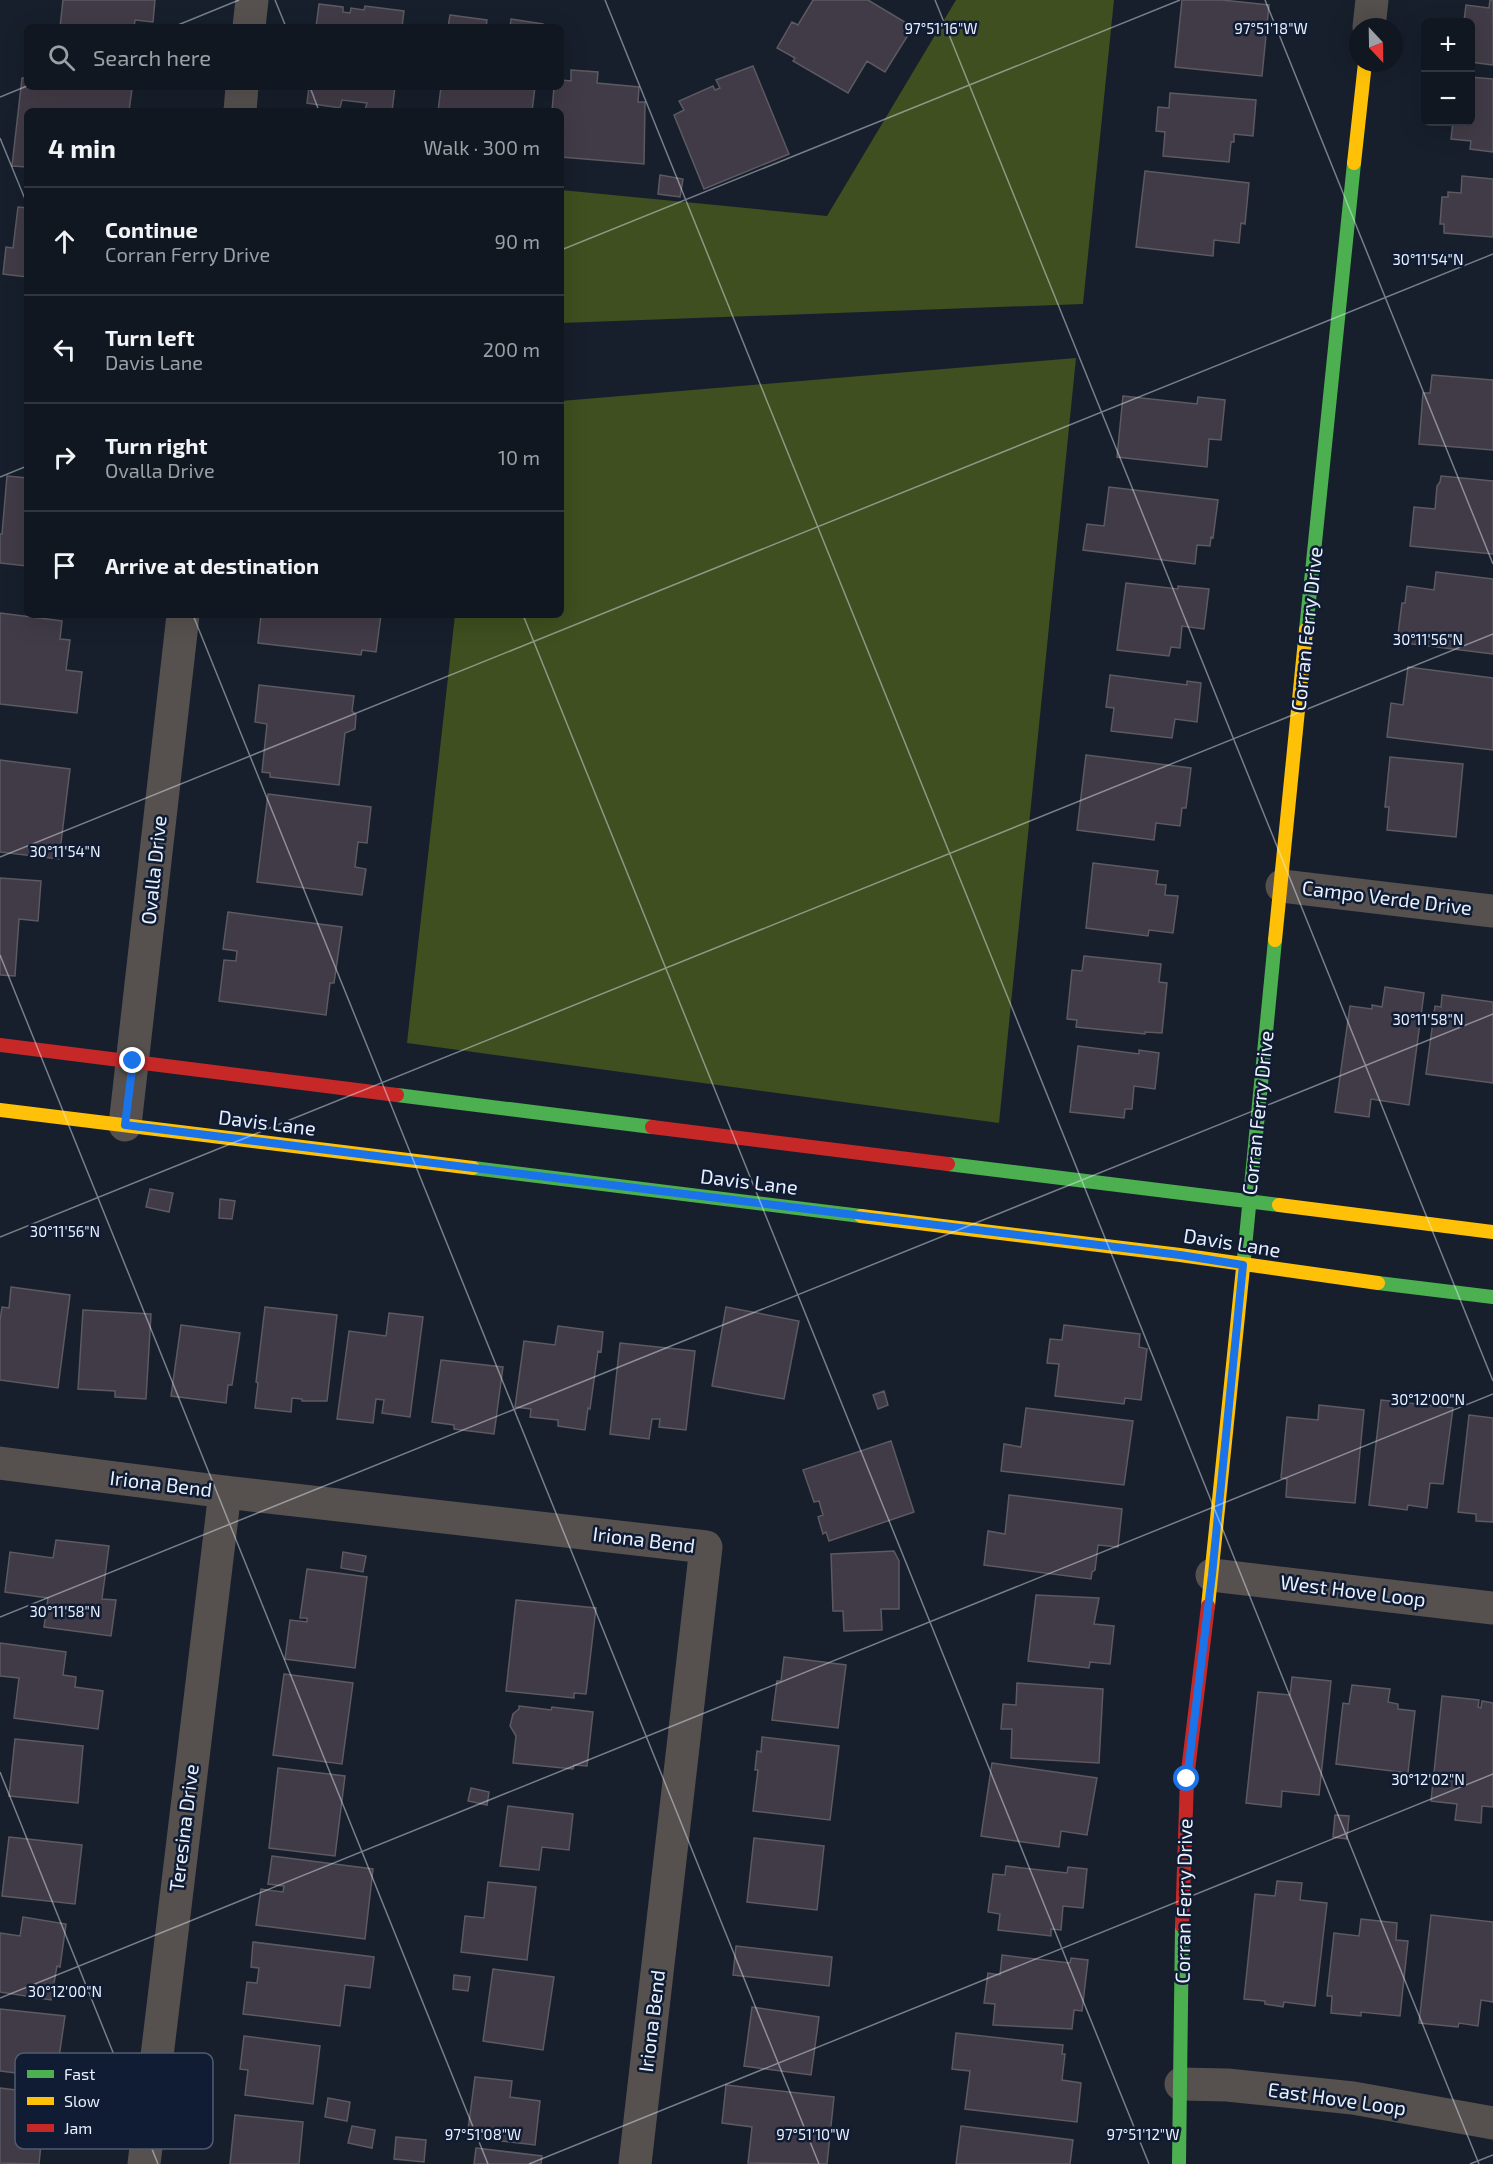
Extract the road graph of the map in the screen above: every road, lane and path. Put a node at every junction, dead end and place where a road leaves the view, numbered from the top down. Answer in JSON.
{"nodes":[{"id":1,"x":252,"y":0,"type":"edge"},
{"id":2,"x":1372,"y":0,"type":"edge"},
{"id":3,"x":1370,"y":18,"type":"edge"},
{"id":4,"x":249,"y":24,"type":"edge"},
{"id":5,"x":1364,"y":72,"type":"edge"},
{"id":6,"x":242,"y":90,"type":"edge"},
{"id":7,"x":240,"y":108,"type":"edge"},
{"id":8,"x":183,"y":618,"type":"edge"},
{"id":9,"x":1282,"y":886,"type":"junction"},
{"id":10,"x":1493,"y":911,"type":"edge"},
{"id":11,"x":0,"y":1045,"type":"edge"},
{"id":12,"x":133,"y":1061,"type":"junction"},
{"id":13,"x":0,"y":1110,"type":"edge"},
{"id":14,"x":125,"y":1125,"type":"junction"},
{"id":15,"x":1250,"y":1200,"type":"junction"},
{"id":16,"x":1493,"y":1232,"type":"edge"},
{"id":17,"x":1243,"y":1265,"type":"junction"},
{"id":18,"x":1493,"y":1297,"type":"edge"},
{"id":19,"x":0,"y":1463,"type":"edge"},
{"id":20,"x":225,"y":1492,"type":"junction"},
{"id":21,"x":1212,"y":1575,"type":"junction"},
{"id":22,"x":1493,"y":1608,"type":"edge"},
{"id":23,"x":157,"y":2053,"type":"edge"},
{"id":24,"x":1181,"y":2084,"type":"junction"},
{"id":25,"x":1493,"y":2123,"type":"edge"},
{"id":26,"x":146,"y":2149,"type":"edge"},
{"id":27,"x":144,"y":2164,"type":"edge"},
{"id":28,"x":635,"y":2164,"type":"edge"},
{"id":29,"x":1179,"y":2164,"type":"edge"}],
"edges":[{"from":1,"to":4,"type":"street"},
{"from":2,"to":3,"type":"street"},
{"from":5,"to":9,"type":"main road","name":"Corran Ferry Drive"},
{"from":6,"to":7,"type":"street"},
{"from":8,"to":12,"type":"street","name":"Ovalla Drive"},
{"from":9,"to":10,"type":"street","name":"Campo Verde Drive"},
{"from":9,"to":15,"type":"main road","name":"Corran Ferry Drive"},
{"from":11,"to":12,"type":"main road"},
{"from":12,"to":14,"type":"street","name":"Ovalla Drive"},
{"from":12,"to":15,"type":"main road"},
{"from":13,"to":14,"type":"main road","name":"Davis Lane"},
{"from":14,"to":17,"type":"main road","name":"Davis Lane"},
{"from":15,"to":16,"type":"main road"},
{"from":15,"to":17,"type":"main road","name":"Corran Ferry Drive"},
{"from":17,"to":18,"type":"main road","name":"Davis Lane"},
{"from":17,"to":21,"type":"main road","name":"Corran Ferry Drive"},
{"from":19,"to":20,"type":"street","name":"Iriona Bend"},
{"from":20,"to":23,"type":"street","name":"Teresina Drive"},
{"from":20,"to":28,"type":"street","name":"Iriona Bend"},
{"from":21,"to":22,"type":"street","name":"West Hove Loop"},
{"from":21,"to":24,"type":"main road","name":"Corran Ferry Drive"},
{"from":24,"to":25,"type":"street","name":"East Hove Loop"},
{"from":24,"to":29,"type":"main road","name":"Corran Ferry Drive"},
{"from":26,"to":27,"type":"street","name":"Teresina Drive"}]}
